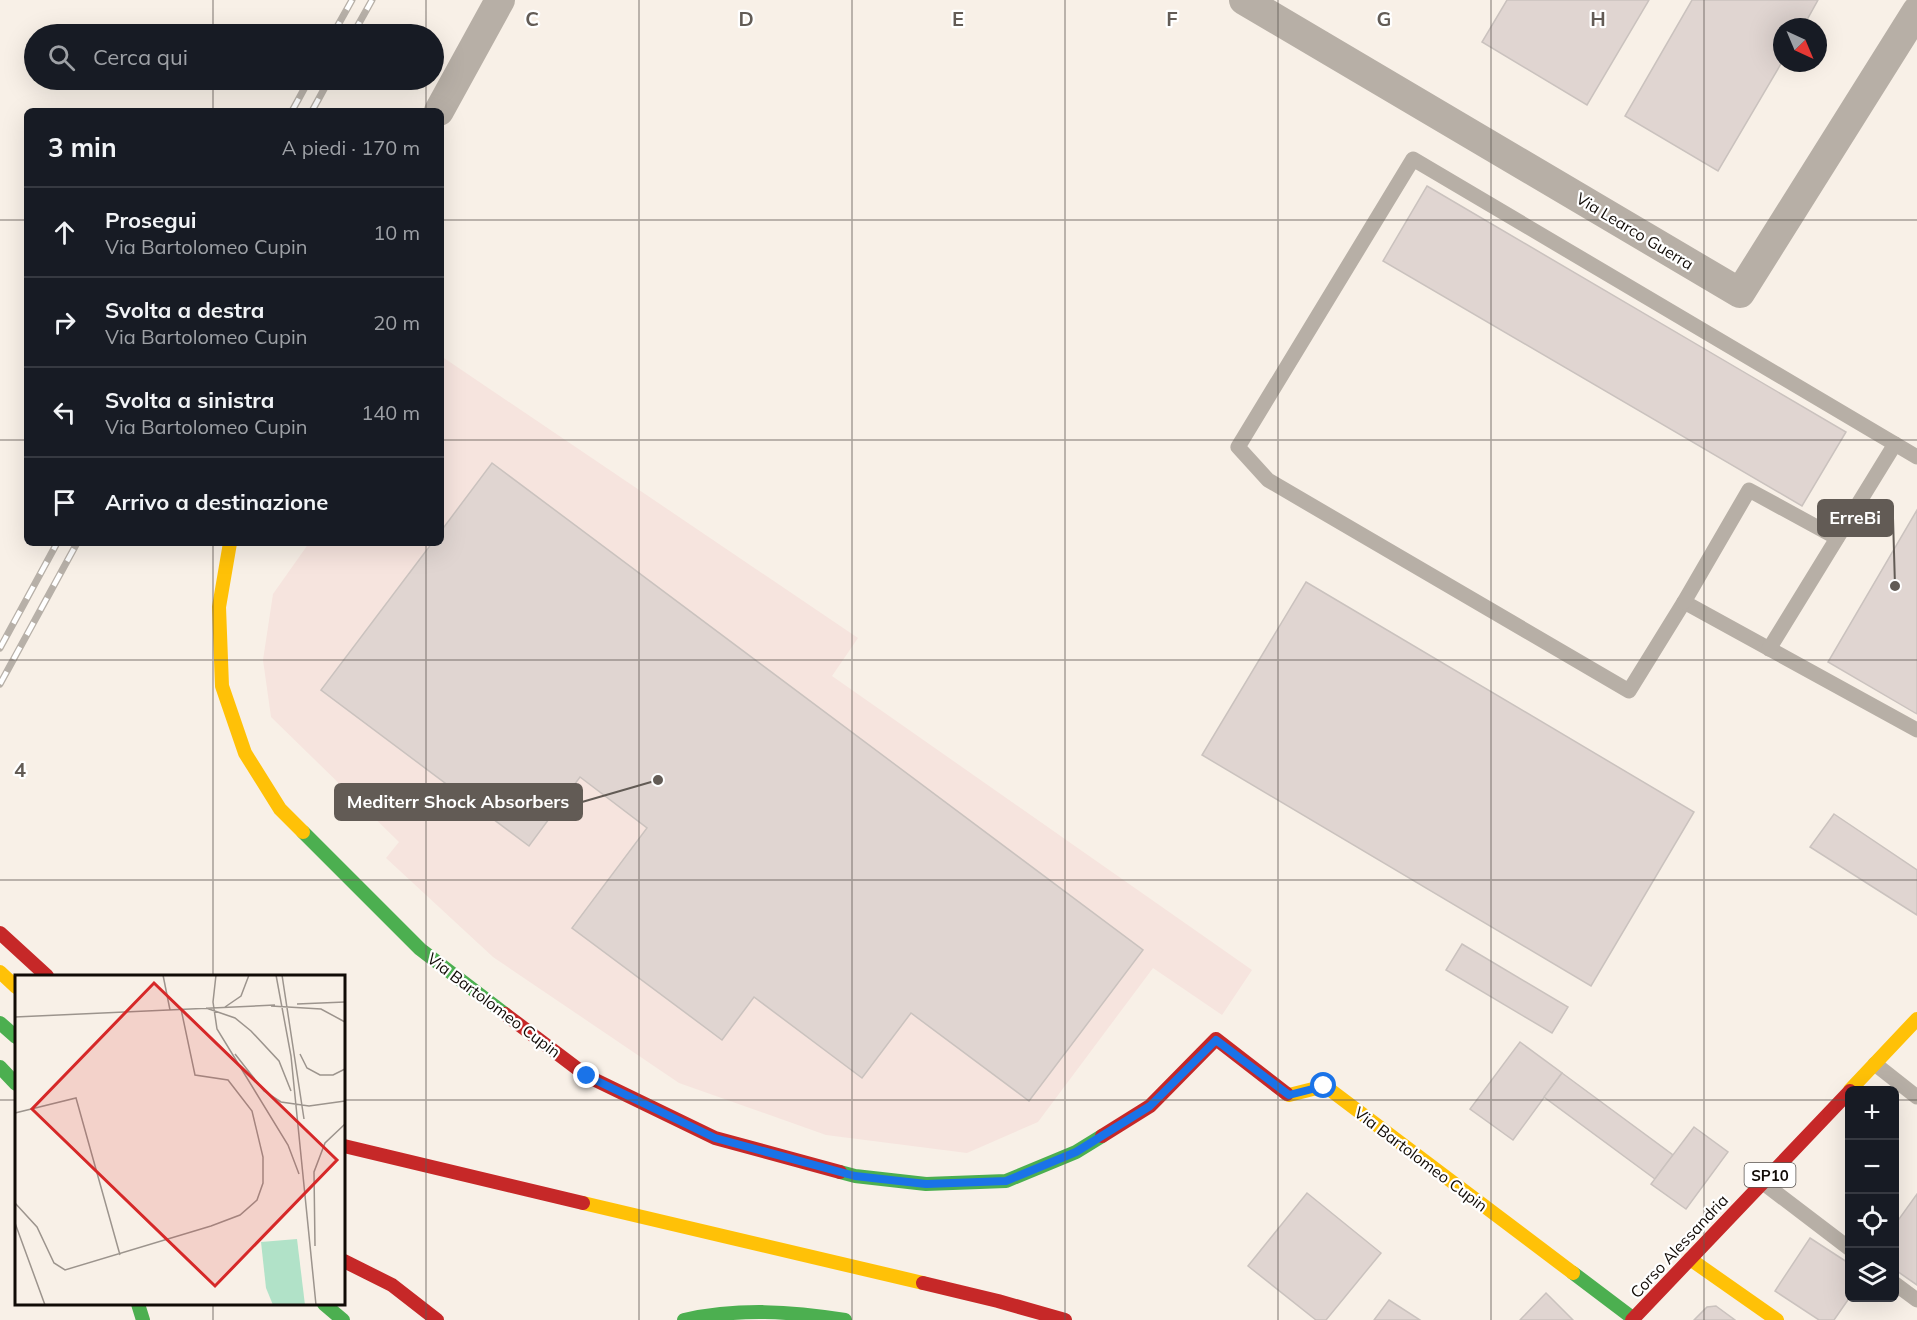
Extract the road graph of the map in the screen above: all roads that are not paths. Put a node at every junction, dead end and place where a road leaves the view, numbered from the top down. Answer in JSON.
{"nodes":[{"id":1,"x":500,"y":0,"type":"edge"},
{"id":2,"x":1244,"y":0,"type":"edge"},
{"id":3,"x":1917,"y":11,"type":"edge"},
{"id":4,"x":441,"y":108,"type":"edge"},
{"id":5,"x":1895,"y":444,"type":"junction"},
{"id":6,"x":1917,"y":457,"type":"edge"},
{"id":7,"x":1837,"y":538,"type":"junction"},
{"id":8,"x":229,"y":546,"type":"edge"},
{"id":9,"x":1684,"y":602,"type":"junction"},
{"id":10,"x":1769,"y":649,"type":"junction"},
{"id":11,"x":1917,"y":730,"type":"edge"},
{"id":12,"x":0,"y":933,"type":"edge"},
{"id":13,"x":0,"y":972,"type":"edge"},
{"id":14,"x":46,"y":975,"type":"edge"},
{"id":15,"x":15,"y":986,"type":"edge"},
{"id":16,"x":1917,"y":1019,"type":"edge"},
{"id":17,"x":0,"y":1023,"type":"edge"},
{"id":18,"x":15,"y":1036,"type":"edge"},
{"id":19,"x":1875,"y":1064,"type":"junction"},
{"id":20,"x":0,"y":1067,"type":"edge"},
{"id":21,"x":15,"y":1083,"type":"edge"},
{"id":22,"x":1855,"y":1086,"type":"edge"},
{"id":23,"x":1845,"y":1096,"type":"edge"},
{"id":24,"x":1917,"y":1097,"type":"edge"},
{"id":25,"x":345,"y":1146,"type":"edge"},
{"id":26,"x":1762,"y":1182,"type":"junction"},
{"id":27,"x":1849,"y":1248,"type":"edge"},
{"id":28,"x":1690,"y":1259,"type":"junction"},
{"id":29,"x":345,"y":1261,"type":"edge"},
{"id":30,"x":345,"y":1272,"type":"edge"},
{"id":31,"x":360,"y":1285,"type":"dead end"},
{"id":32,"x":1899,"y":1287,"type":"edge"},
{"id":33,"x":1917,"y":1300,"type":"edge"},
{"id":34,"x":138,"y":1305,"type":"edge"},
{"id":35,"x":325,"y":1305,"type":"edge"},
{"id":36,"x":1633,"y":1319,"type":"edge"},
{"id":37,"x":143,"y":1320,"type":"edge"},
{"id":38,"x":343,"y":1320,"type":"edge"},
{"id":39,"x":437,"y":1320,"type":"edge"},
{"id":40,"x":684,"y":1320,"type":"edge"},
{"id":41,"x":845,"y":1320,"type":"edge"},
{"id":42,"x":1065,"y":1320,"type":"edge"},
{"id":43,"x":1777,"y":1320,"type":"edge"}],
"edges":[{"from":1,"to":4,"type":"street"},
{"from":2,"to":3,"type":"street","name":"Via Learco Guerra"},
{"from":5,"to":6,"type":"lane"},
{"from":5,"to":7,"type":"lane"},
{"from":5,"to":9,"type":"lane"},
{"from":7,"to":9,"type":"lane"},
{"from":7,"to":10,"type":"lane"},
{"from":8,"to":36,"type":"main road","name":"Via Bartolomeo Cupin"},
{"from":9,"to":10,"type":"lane"},
{"from":10,"to":11,"type":"lane"},
{"from":12,"to":14,"type":"main road"},
{"from":13,"to":15,"type":"main road"},
{"from":16,"to":19,"type":"main road","name":"Corso Alessandria","number":"SP10"},
{"from":17,"to":18,"type":"main road"},
{"from":19,"to":22,"type":"main road","name":"Corso Alessandria","number":"SP10"},
{"from":19,"to":24,"type":"lane"},
{"from":20,"to":21,"type":"main road"},
{"from":23,"to":26,"type":"main road","name":"Corso Alessandria","number":"SP10"},
{"from":25,"to":42,"type":"main road"},
{"from":26,"to":27,"type":"lane"},
{"from":26,"to":28,"type":"main road","name":"Corso Alessandria","number":"SP10"},
{"from":28,"to":36,"type":"main road","name":"Corso Alessandria"},
{"from":28,"to":43,"type":"main road"},
{"from":29,"to":39,"type":"main road"},
{"from":30,"to":31,"type":"main road"},
{"from":32,"to":33,"type":"lane"},
{"from":34,"to":37,"type":"main road"},
{"from":35,"to":38,"type":"main road"},
{"from":40,"to":41,"type":"main road"}]}
